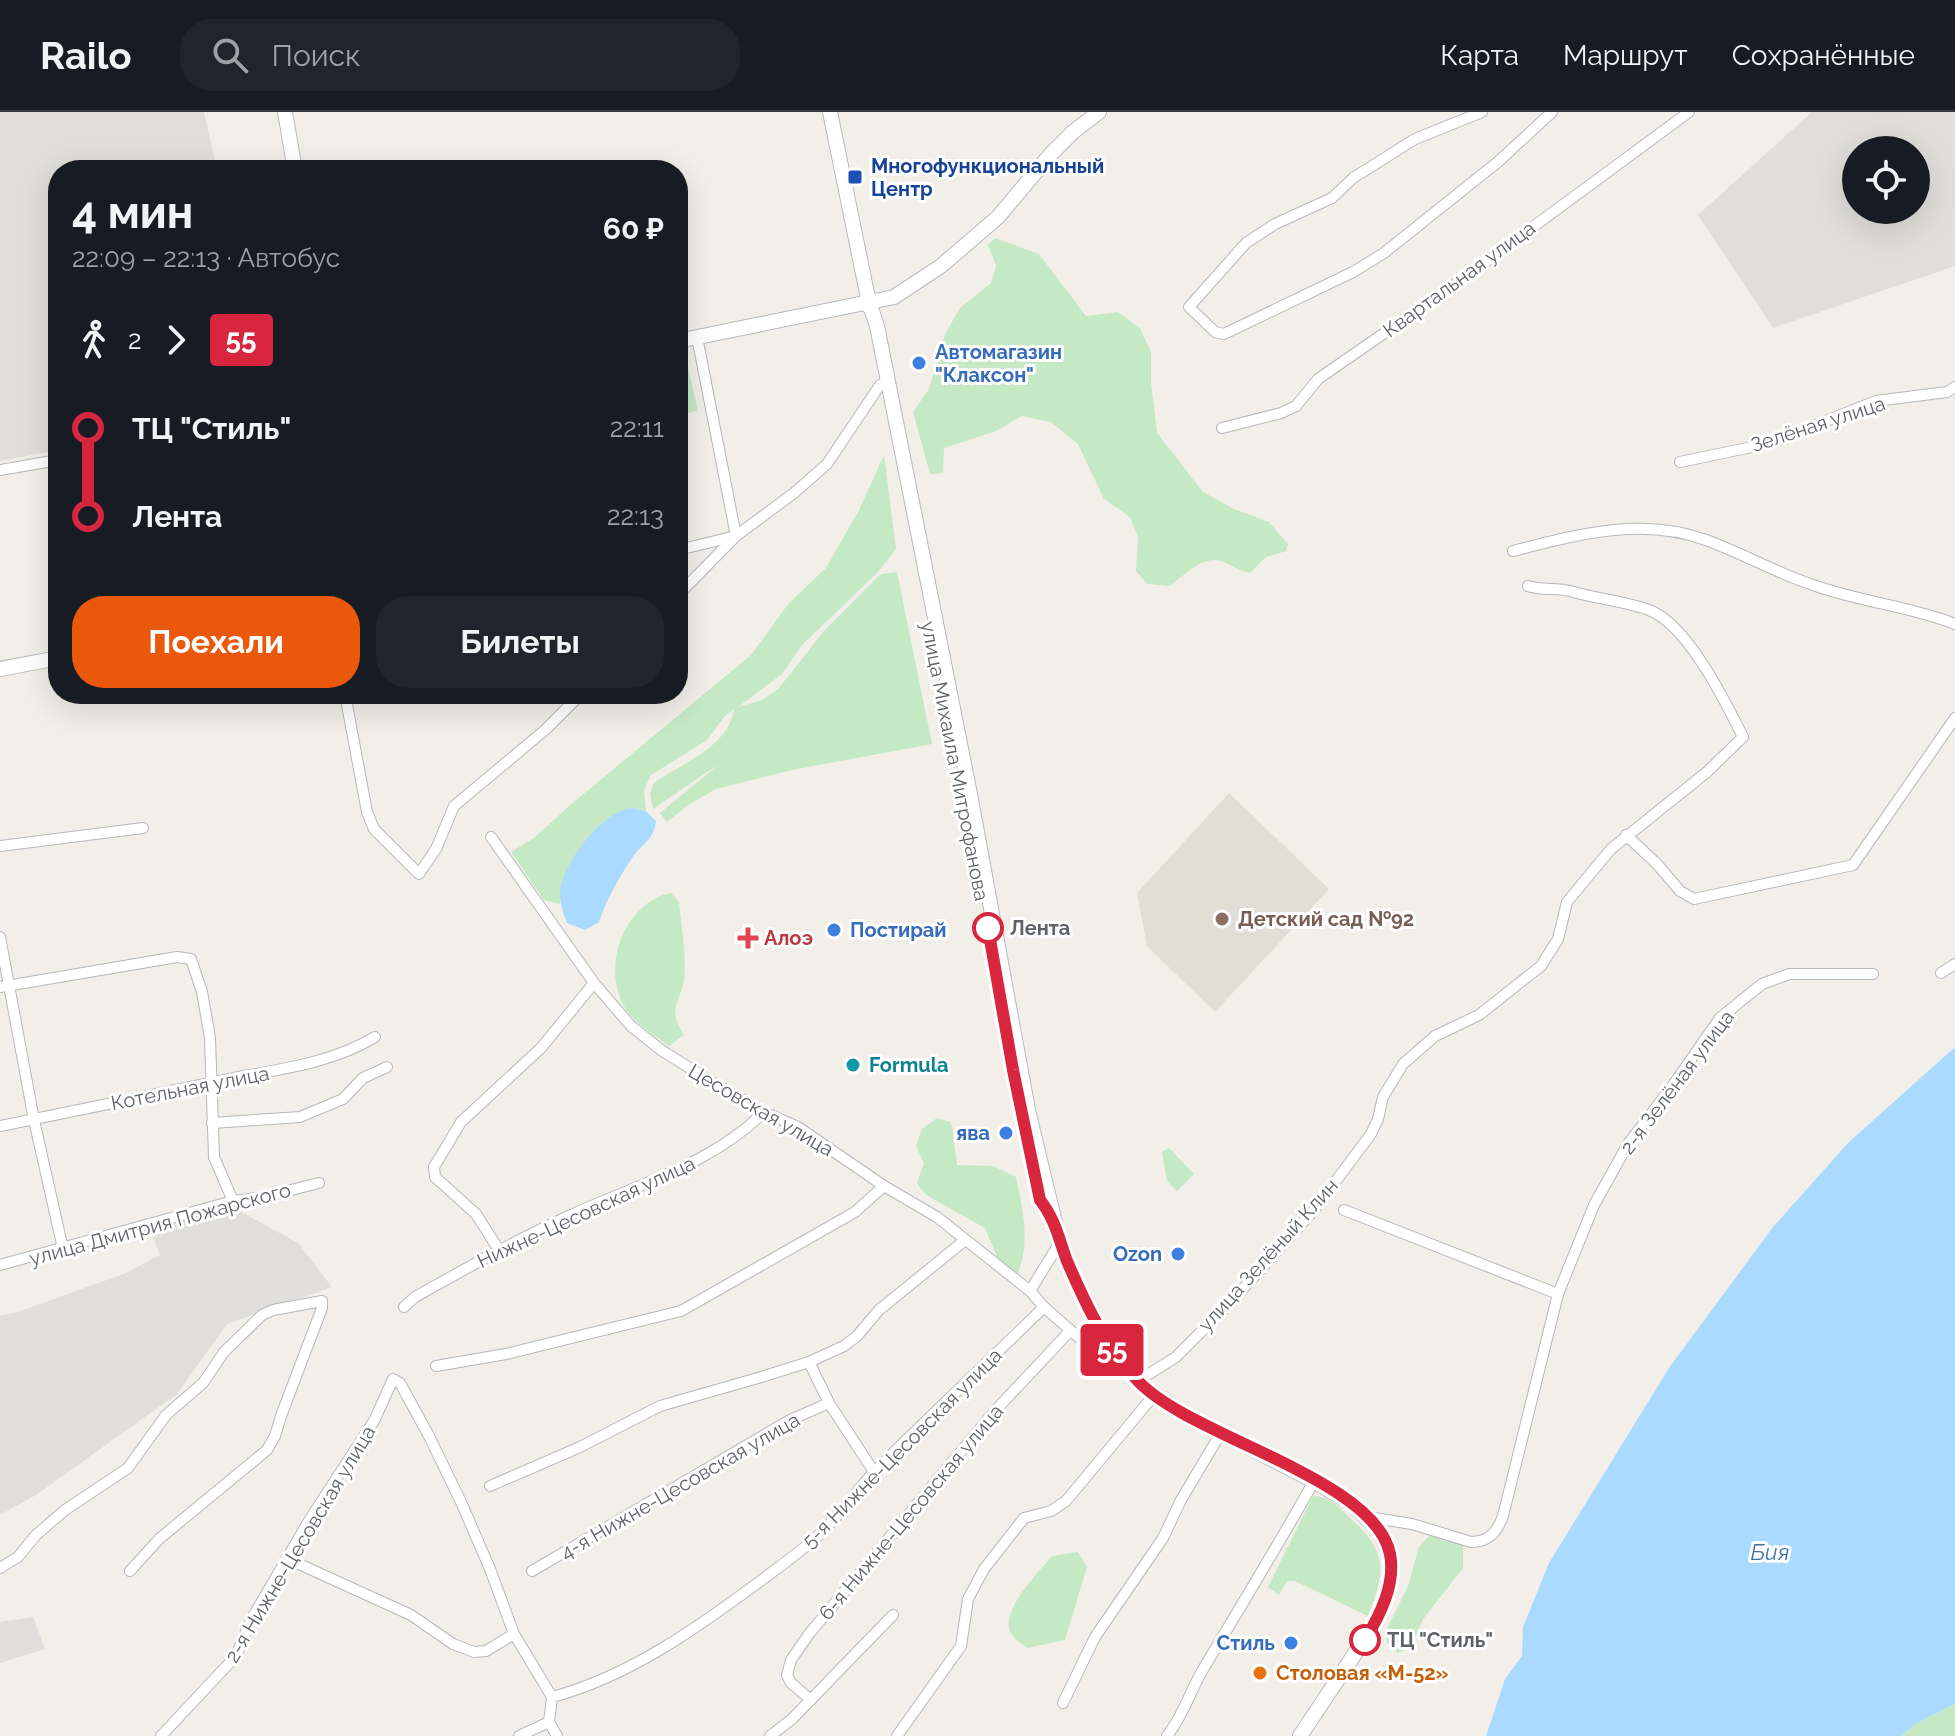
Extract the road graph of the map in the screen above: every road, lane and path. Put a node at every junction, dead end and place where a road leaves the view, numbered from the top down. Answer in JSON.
{"nodes":[{"id":1,"x":285,"y":112,"type":"edge"},
{"id":2,"x":830,"y":112,"type":"edge"},
{"id":3,"x":1099,"y":112,"type":"edge"},
{"id":4,"x":1482,"y":112,"type":"edge"},
{"id":5,"x":1552,"y":112,"type":"edge"},
{"id":6,"x":1689,"y":112,"type":"edge"},
{"id":7,"x":293,"y":160,"type":"edge"},
{"id":8,"x":896,"y":296,"type":"junction"},
{"id":9,"x":869,"y":302,"type":"junction"},
{"id":10,"x":877,"y":326,"type":"junction"},
{"id":11,"x":697,"y":337,"type":"junction"},
{"id":12,"x":688,"y":339,"type":"edge"},
{"id":13,"x":885,"y":382,"type":"junction"},
{"id":14,"x":1955,"y":387,"type":"edge"},
{"id":15,"x":1222,"y":428,"type":"dead end"},
{"id":16,"x":48,"y":462,"type":"edge"},
{"id":17,"x":1680,"y":462,"type":"dead end"},
{"id":18,"x":0,"y":470,"type":"edge"},
{"id":19,"x":736,"y":536,"type":"junction"},
{"id":20,"x":688,"y":548,"type":"edge"},
{"id":21,"x":1513,"y":551,"type":"dead end"},
{"id":22,"x":688,"y":585,"type":"edge"},
{"id":23,"x":1528,"y":586,"type":"dead end"},
{"id":24,"x":1955,"y":624,"type":"edge"},
{"id":25,"x":48,"y":660,"type":"edge"},
{"id":26,"x":0,"y":669,"type":"edge"},
{"id":27,"x":347,"y":704,"type":"edge"},
{"id":28,"x":571,"y":704,"type":"edge"},
{"id":29,"x":1955,"y":718,"type":"edge"},
{"id":30,"x":143,"y":828,"type":"dead end"},
{"id":31,"x":1626,"y":835,"type":"junction"},
{"id":32,"x":491,"y":837,"type":"dead end"},
{"id":33,"x":0,"y":846,"type":"edge"},
{"id":34,"x":0,"y":937,"type":"edge"},
{"id":35,"x":1955,"y":964,"type":"edge"},
{"id":36,"x":1941,"y":973,"type":"dead end"},
{"id":37,"x":1873,"y":974,"type":"dead end"},
{"id":38,"x":594,"y":983,"type":"junction"},
{"id":39,"x":5,"y":986,"type":"edge"},
{"id":40,"x":375,"y":1037,"type":"dead end"},
{"id":41,"x":387,"y":1067,"type":"dead end"},
{"id":42,"x":211,"y":1083,"type":"junction"},
{"id":43,"x":764,"y":1112,"type":"junction"},
{"id":44,"x":34,"y":1120,"type":"junction"},
{"id":45,"x":212,"y":1123,"type":"junction"},
{"id":46,"x":0,"y":1126,"type":"edge"},
{"id":47,"x":319,"y":1183,"type":"dead end"},
{"id":48,"x":884,"y":1186,"type":"junction"},
{"id":49,"x":233,"y":1201,"type":"junction"},
{"id":50,"x":1344,"y":1210,"type":"dead end"},
{"id":51,"x":964,"y":1241,"type":"junction"},
{"id":52,"x":1060,"y":1242,"type":"junction"},
{"id":53,"x":63,"y":1249,"type":"junction"},
{"id":54,"x":499,"y":1250,"type":"junction"},
{"id":55,"x":0,"y":1265,"type":"edge"},
{"id":56,"x":1030,"y":1291,"type":"junction"},
{"id":57,"x":1558,"y":1294,"type":"junction"},
{"id":58,"x":404,"y":1307,"type":"dead end"},
{"id":59,"x":1044,"y":1307,"type":"junction"},
{"id":60,"x":1070,"y":1331,"type":"junction"},
{"id":61,"x":1119,"y":1359,"type":"junction"},
{"id":62,"x":809,"y":1362,"type":"junction"},
{"id":63,"x":436,"y":1366,"type":"dead end"},
{"id":64,"x":1138,"y":1381,"type":"junction"},
{"id":65,"x":1154,"y":1395,"type":"junction"},
{"id":66,"x":829,"y":1403,"type":"junction"},
{"id":67,"x":1222,"y":1431,"type":"junction"},
{"id":68,"x":874,"y":1472,"type":"junction"},
{"id":69,"x":1314,"y":1481,"type":"junction"},
{"id":70,"x":490,"y":1486,"type":"dead end"},
{"id":71,"x":1368,"y":1517,"type":"junction"},
{"id":72,"x":288,"y":1559,"type":"junction"},
{"id":73,"x":0,"y":1568,"type":"edge"},
{"id":74,"x":130,"y":1571,"type":"dead end"},
{"id":75,"x":532,"y":1571,"type":"dead end"},
{"id":76,"x":893,"y":1615,"type":"dead end"},
{"id":77,"x":514,"y":1634,"type":"junction"},
{"id":78,"x":552,"y":1697,"type":"junction"},
{"id":79,"x":811,"y":1700,"type":"junction"},
{"id":80,"x":1063,"y":1703,"type":"dead end"},
{"id":81,"x":549,"y":1722,"type":"junction"},
{"id":82,"x":161,"y":1736,"type":"edge"},
{"id":83,"x":519,"y":1736,"type":"edge"},
{"id":84,"x":557,"y":1736,"type":"edge"},
{"id":85,"x":770,"y":1736,"type":"edge"},
{"id":86,"x":897,"y":1736,"type":"edge"},
{"id":87,"x":1167,"y":1736,"type":"edge"},
{"id":88,"x":1300,"y":1736,"type":"edge"}],
"edges":[{"from":1,"to":7,"type":"main road"},
{"from":2,"to":9,"type":"main road","name":"улица Михаила Митрофанова"},
{"from":3,"to":8,"type":"main road"},
{"from":4,"to":5,"type":"street"},
{"from":6,"to":15,"type":"street","name":"Квартальная улица"},
{"from":8,"to":9,"type":"main road"},
{"from":8,"to":10,"type":"main road"},
{"from":9,"to":10,"type":"main road","name":"улица Михаила Митрофанова"},
{"from":9,"to":11,"type":"main road"},
{"from":9,"to":13,"type":"main road","name":"улица Михаила Митрофанова"},
{"from":10,"to":13,"type":"main road","name":"улица Михаила Митрофанова"},
{"from":11,"to":12,"type":"main road"},
{"from":11,"to":19,"type":"street"},
{"from":13,"to":19,"type":"street"},
{"from":13,"to":52,"type":"main road","name":"улица Михаила Митрофанова"},
{"from":14,"to":17,"type":"street","name":"Зелёная улица"},
{"from":16,"to":18,"type":"street"},
{"from":19,"to":20,"type":"street"},
{"from":19,"to":22,"type":"street"},
{"from":21,"to":24,"type":"street"},
{"from":23,"to":31,"type":"street","name":"улица Зелёный Клин"},
{"from":25,"to":26,"type":"main road"},
{"from":27,"to":28,"type":"street"},
{"from":29,"to":31,"type":"street"},
{"from":30,"to":33,"type":"street"},
{"from":31,"to":64,"type":"street","name":"улица Зелёный Клин"},
{"from":32,"to":38,"type":"street","name":"Цесовская улица"},
{"from":34,"to":39,"type":"street"},
{"from":35,"to":36,"type":"street"},
{"from":37,"to":57,"type":"street","name":"2-я Зелёная улица"},
{"from":38,"to":43,"type":"street","name":"Цесовская улица"},
{"from":38,"to":54,"type":"street"},
{"from":39,"to":42,"type":"street"},
{"from":39,"to":44,"type":"street"},
{"from":40,"to":42,"type":"street","name":"Котельная улица"},
{"from":41,"to":45,"type":"street"},
{"from":42,"to":44,"type":"street","name":"Котельная улица"},
{"from":42,"to":45,"type":"street"},
{"from":43,"to":48,"type":"street","name":"Цесовская улица"},
{"from":43,"to":54,"type":"street","name":"Нижне-Цесовская улица"},
{"from":44,"to":46,"type":"street","name":"Котельная улица"},
{"from":44,"to":53,"type":"street"},
{"from":45,"to":49,"type":"street"},
{"from":47,"to":49,"type":"street","name":"улица Дмитрия Пожарского"},
{"from":48,"to":51,"type":"street","name":"Цесовская улица"},
{"from":48,"to":63,"type":"street"},
{"from":49,"to":53,"type":"street","name":"улица Дмитрия Пожарского"},
{"from":50,"to":57,"type":"street"},
{"from":51,"to":56,"type":"street","name":"Цесовская улица"},
{"from":51,"to":62,"type":"street"},
{"from":52,"to":56,"type":"street"},
{"from":52,"to":61,"type":"main road","name":"улица Михаила Митрофанова"},
{"from":53,"to":55,"type":"street","name":"улица Дмитрия Пожарского"},
{"from":54,"to":58,"type":"street","name":"Нижне-Цесовская улица"},
{"from":56,"to":59,"type":"street","name":"Цесовская улица"},
{"from":57,"to":71,"type":"street","name":"2-я Зелёная улица"},
{"from":59,"to":60,"type":"street","name":"Цесовская улица"},
{"from":59,"to":68,"type":"street","name":"5-я Нижне-Цесовская улица"},
{"from":60,"to":61,"type":"street","name":"Цесовская улица"},
{"from":60,"to":79,"type":"street","name":"6-я Нижне-Цесовская улица"},
{"from":61,"to":64,"type":"main road","name":"улица Михаила Митрофанова"},
{"from":62,"to":66,"type":"street"},
{"from":62,"to":70,"type":"street"},
{"from":64,"to":65,"type":"main road","name":"улица Михаила Митрофанова"},
{"from":65,"to":67,"type":"main road","name":"улица Михаила Митрофанова"},
{"from":65,"to":86,"type":"street"},
{"from":66,"to":68,"type":"street"},
{"from":66,"to":75,"type":"street","name":"4-я Нижне-Цесовская улица"},
{"from":67,"to":69,"type":"main road","name":"улица Михаила Митрофанова"},
{"from":67,"to":80,"type":"street"},
{"from":68,"to":78,"type":"street","name":"5-я Нижне-Цесовская улица"},
{"from":69,"to":71,"type":"main road","name":"улица Михаила Митрофанова"},
{"from":69,"to":87,"type":"street"},
{"from":71,"to":88,"type":"main road"},
{"from":72,"to":77,"type":"street"},
{"from":72,"to":77,"type":"street","name":"2-я Нижне-Цесовская улица"},
{"from":72,"to":82,"type":"street","name":"2-я Нижне-Цесовская улица"},
{"from":73,"to":74,"type":"street"},
{"from":76,"to":79,"type":"street"},
{"from":77,"to":78,"type":"street"},
{"from":78,"to":81,"type":"street"},
{"from":79,"to":85,"type":"street"},
{"from":81,"to":83,"type":"street"},
{"from":81,"to":84,"type":"street"}]}
